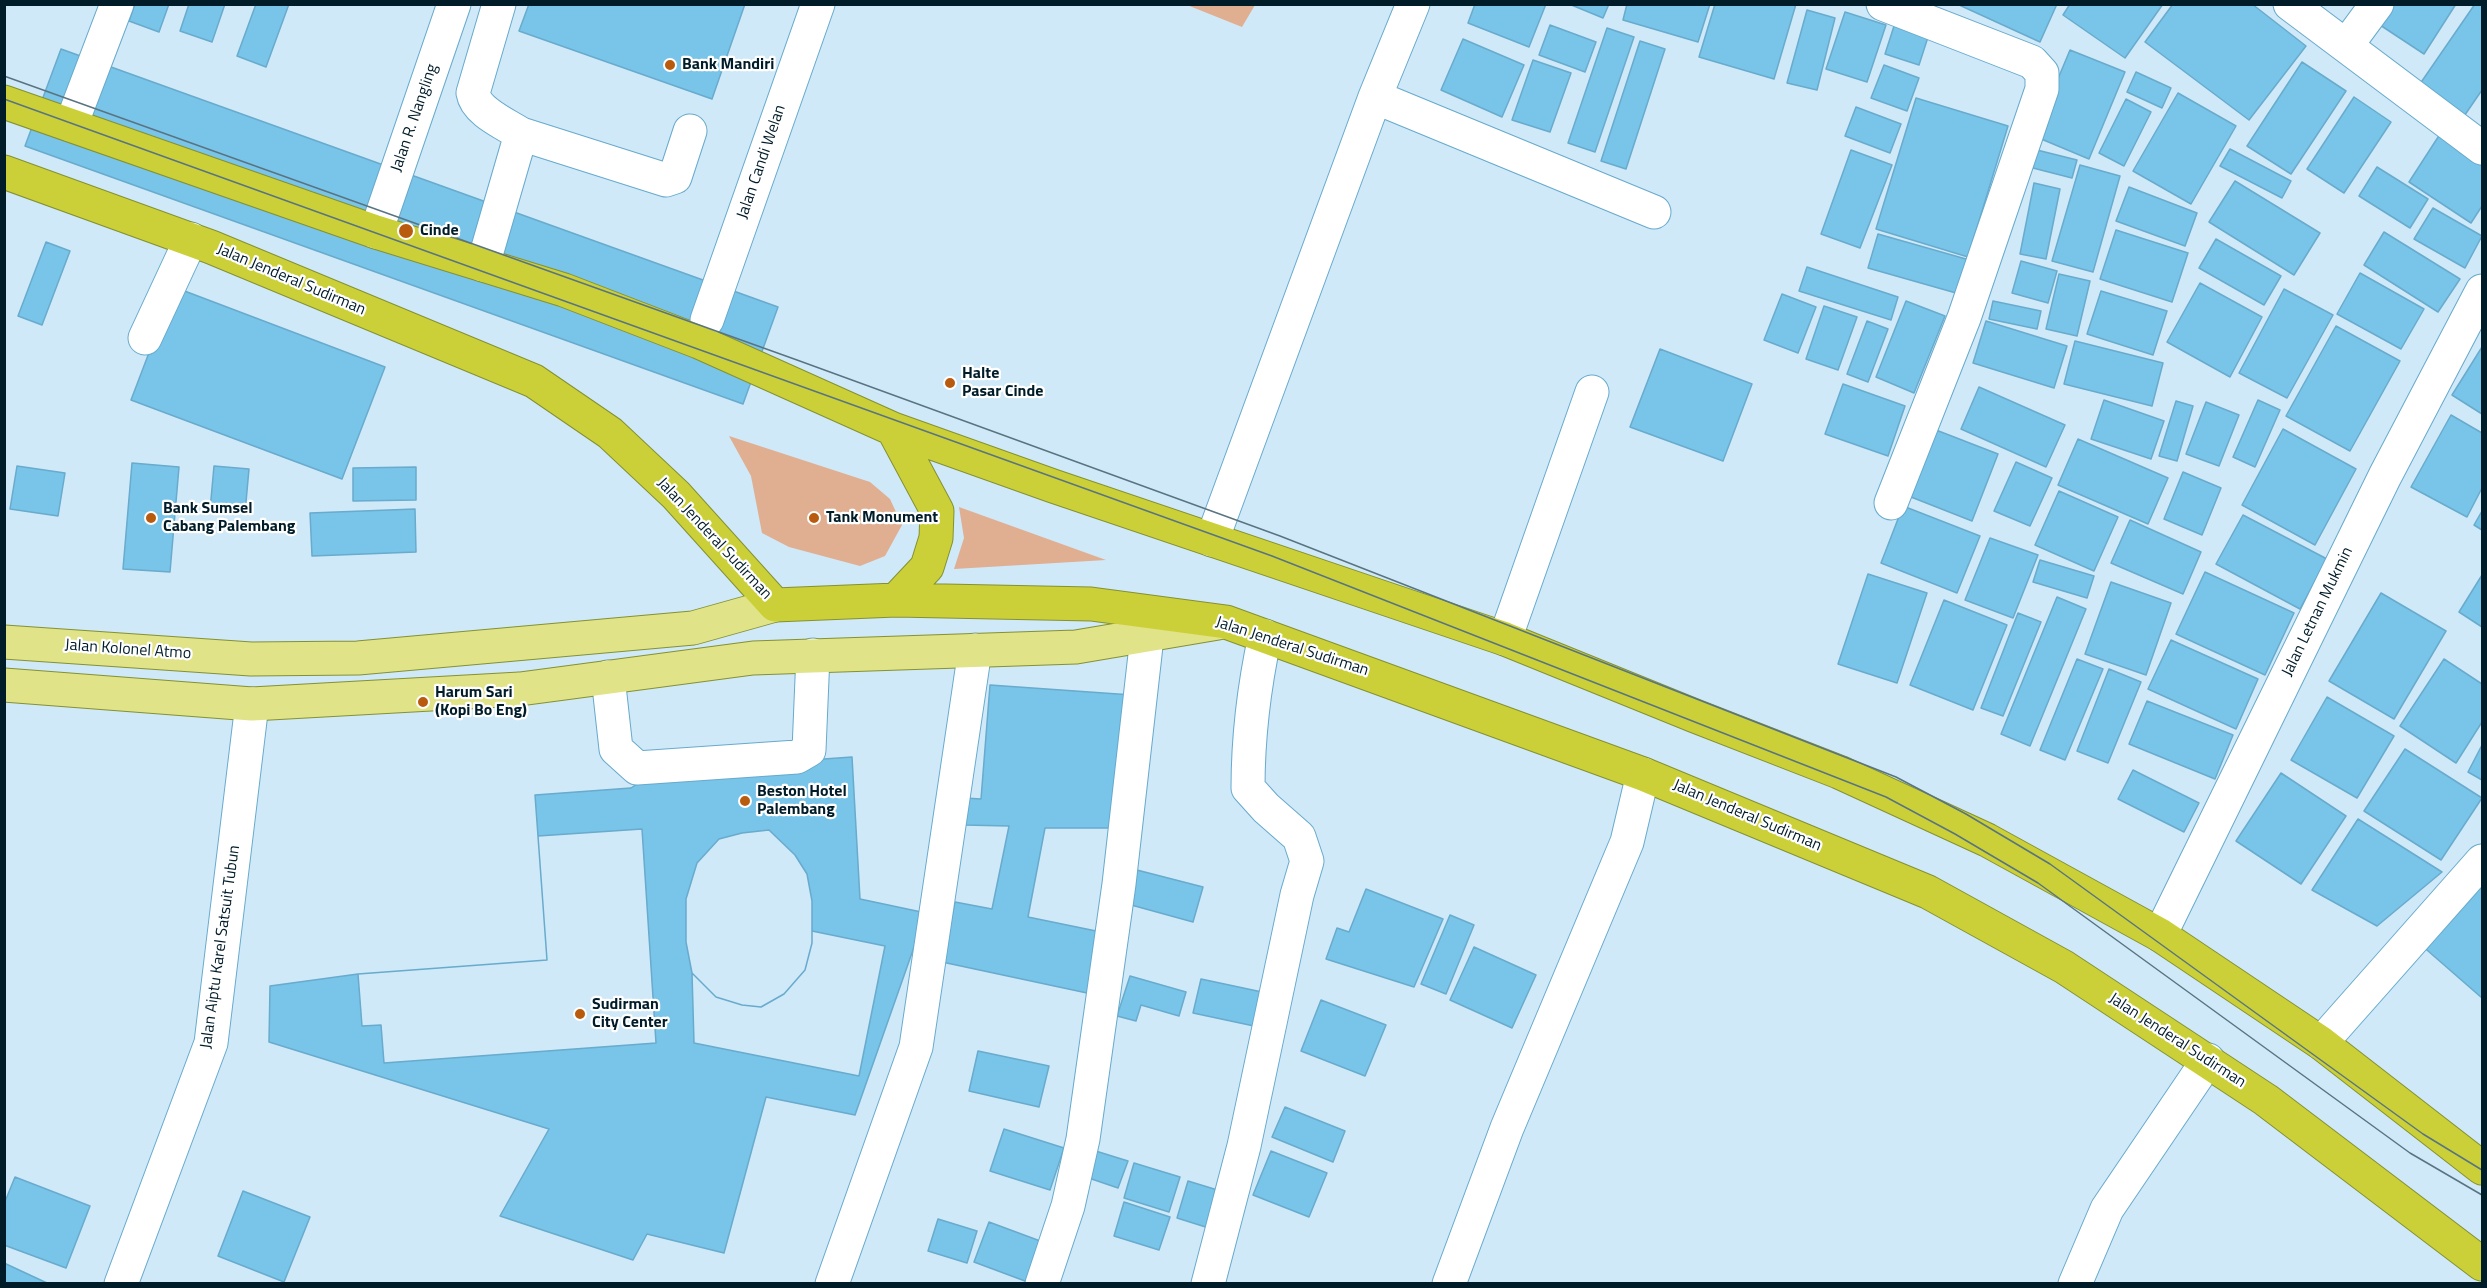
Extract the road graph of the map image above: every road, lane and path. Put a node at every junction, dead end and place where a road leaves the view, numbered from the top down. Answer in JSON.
{"nodes":[{"id":1,"x":117,"y":4,"type":"edge"},
{"id":2,"x":454,"y":4,"type":"edge"},
{"id":3,"x":499,"y":4,"type":"edge"},
{"id":4,"x":818,"y":4,"type":"edge"},
{"id":5,"x":1413,"y":4,"type":"edge"},
{"id":6,"x":1883,"y":4,"type":"edge"},
{"id":7,"x":2290,"y":4,"type":"edge"},
{"id":8,"x":2377,"y":4,"type":"edge"},
{"id":9,"x":2346,"y":46,"type":"junction"},
{"id":10,"x":1375,"y":97,"type":"junction"},
{"id":11,"x":4,"y":102,"type":"edge"},
{"id":12,"x":71,"y":125,"type":"junction"},
{"id":13,"x":690,"y":131,"type":"dead end"},
{"id":14,"x":521,"y":134,"type":"junction"},
{"id":15,"x":2482,"y":148,"type":"edge"},
{"id":16,"x":4,"y":172,"type":"edge"},
{"id":17,"x":1654,"y":212,"type":"dead end"},
{"id":18,"x":376,"y":232,"type":"junction"},
{"id":19,"x":191,"y":239,"type":"junction"},
{"id":20,"x":483,"y":265,"type":"junction"},
{"id":21,"x":2482,"y":291,"type":"edge"},
{"id":22,"x":707,"y":320,"type":"dead end"},
{"id":23,"x":145,"y":338,"type":"dead end"},
{"id":24,"x":1592,"y":392,"type":"dead end"},
{"id":25,"x":892,"y":429,"type":"junction"},
{"id":26,"x":1891,"y":503,"type":"dead end"},
{"id":27,"x":1212,"y":540,"type":"junction"},
{"id":28,"x":896,"y":600,"type":"junction"},
{"id":29,"x":775,"y":605,"type":"junction"},
{"id":30,"x":1226,"y":622,"type":"junction"},
{"id":31,"x":1265,"y":636,"type":"junction"},
{"id":32,"x":1147,"y":637,"type":"junction"},
{"id":33,"x":1505,"y":639,"type":"junction"},
{"id":34,"x":4,"y":642,"type":"edge"},
{"id":35,"x":975,"y":650,"type":"junction"},
{"id":36,"x":813,"y":656,"type":"junction"},
{"id":37,"x":608,"y":677,"type":"junction"},
{"id":38,"x":4,"y":685,"type":"edge"},
{"id":39,"x":252,"y":704,"type":"junction"},
{"id":40,"x":1643,"y":774,"type":"junction"},
{"id":41,"x":2482,"y":861,"type":"edge"},
{"id":42,"x":2160,"y":935,"type":"junction"},
{"id":43,"x":2321,"y":1043,"type":"junction"},
{"id":44,"x":2208,"y":1060,"type":"junction"},
{"id":45,"x":2482,"y":1168,"type":"edge"},
{"id":46,"x":2482,"y":1264,"type":"edge"},
{"id":47,"x":121,"y":1284,"type":"edge"},
{"id":48,"x":832,"y":1284,"type":"edge"},
{"id":49,"x":1042,"y":1284,"type":"edge"},
{"id":50,"x":1208,"y":1284,"type":"edge"},
{"id":51,"x":1449,"y":1284,"type":"edge"},
{"id":52,"x":2074,"y":1284,"type":"edge"}],
"edges":[{"from":1,"to":12,"type":"street"},
{"from":2,"to":18,"type":"street","name":"Jalan R. Nangling"},
{"from":3,"to":14,"type":"street"},
{"from":4,"to":22,"type":"street","name":"Jalan Candi Welan"},
{"from":5,"to":10,"type":"street"},
{"from":6,"to":26,"type":"street"},
{"from":7,"to":9,"type":"street"},
{"from":8,"to":9,"type":"street"},
{"from":9,"to":15,"type":"street"},
{"from":10,"to":17,"type":"street"},
{"from":10,"to":27,"type":"street"},
{"from":11,"to":12,"type":"highway"},
{"from":12,"to":18,"type":"highway"},
{"from":13,"to":14,"type":"street"},
{"from":14,"to":20,"type":"street"},
{"from":16,"to":19,"type":"highway","name":"Jalan Jenderal Sudirman"},
{"from":18,"to":20,"type":"highway"},
{"from":19,"to":23,"type":"street"},
{"from":19,"to":29,"type":"highway","name":"Jalan Jenderal Sudirman"},
{"from":20,"to":25,"type":"highway"},
{"from":21,"to":42,"type":"street","name":"Jalan Letnan Mukmin"},
{"from":24,"to":33,"type":"street"},
{"from":25,"to":27,"type":"highway"},
{"from":25,"to":28,"type":"highway"},
{"from":27,"to":33,"type":"highway"},
{"from":28,"to":29,"type":"highway","name":"Jalan Jenderal Sudirman"},
{"from":28,"to":30,"type":"highway","name":"Jalan Jenderal Sudirman"},
{"from":29,"to":34,"type":"main road","name":"Jalan Kolonel Atmo"},
{"from":30,"to":31,"type":"highway","name":"Jalan Jenderal Sudirman"},
{"from":30,"to":32,"type":"main road"},
{"from":31,"to":40,"type":"highway","name":"Jalan Jenderal Sudirman"},
{"from":31,"to":50,"type":"street"},
{"from":32,"to":35,"type":"main road"},
{"from":32,"to":49,"type":"street"},
{"from":33,"to":42,"type":"highway"},
{"from":35,"to":36,"type":"main road"},
{"from":35,"to":48,"type":"street"},
{"from":36,"to":37,"type":"main road"},
{"from":36,"to":37,"type":"street"},
{"from":37,"to":39,"type":"main road"},
{"from":38,"to":39,"type":"main road"},
{"from":39,"to":47,"type":"street","name":"Jalan Aiptu Karel Satsuit Tubun"},
{"from":40,"to":44,"type":"highway","name":"Jalan Jenderal Sudirman"},
{"from":40,"to":51,"type":"street"},
{"from":41,"to":43,"type":"street"},
{"from":42,"to":43,"type":"highway"},
{"from":43,"to":45,"type":"highway"},
{"from":44,"to":46,"type":"highway","name":"Jalan Jenderal Sudirman"},
{"from":44,"to":52,"type":"street"}]}
